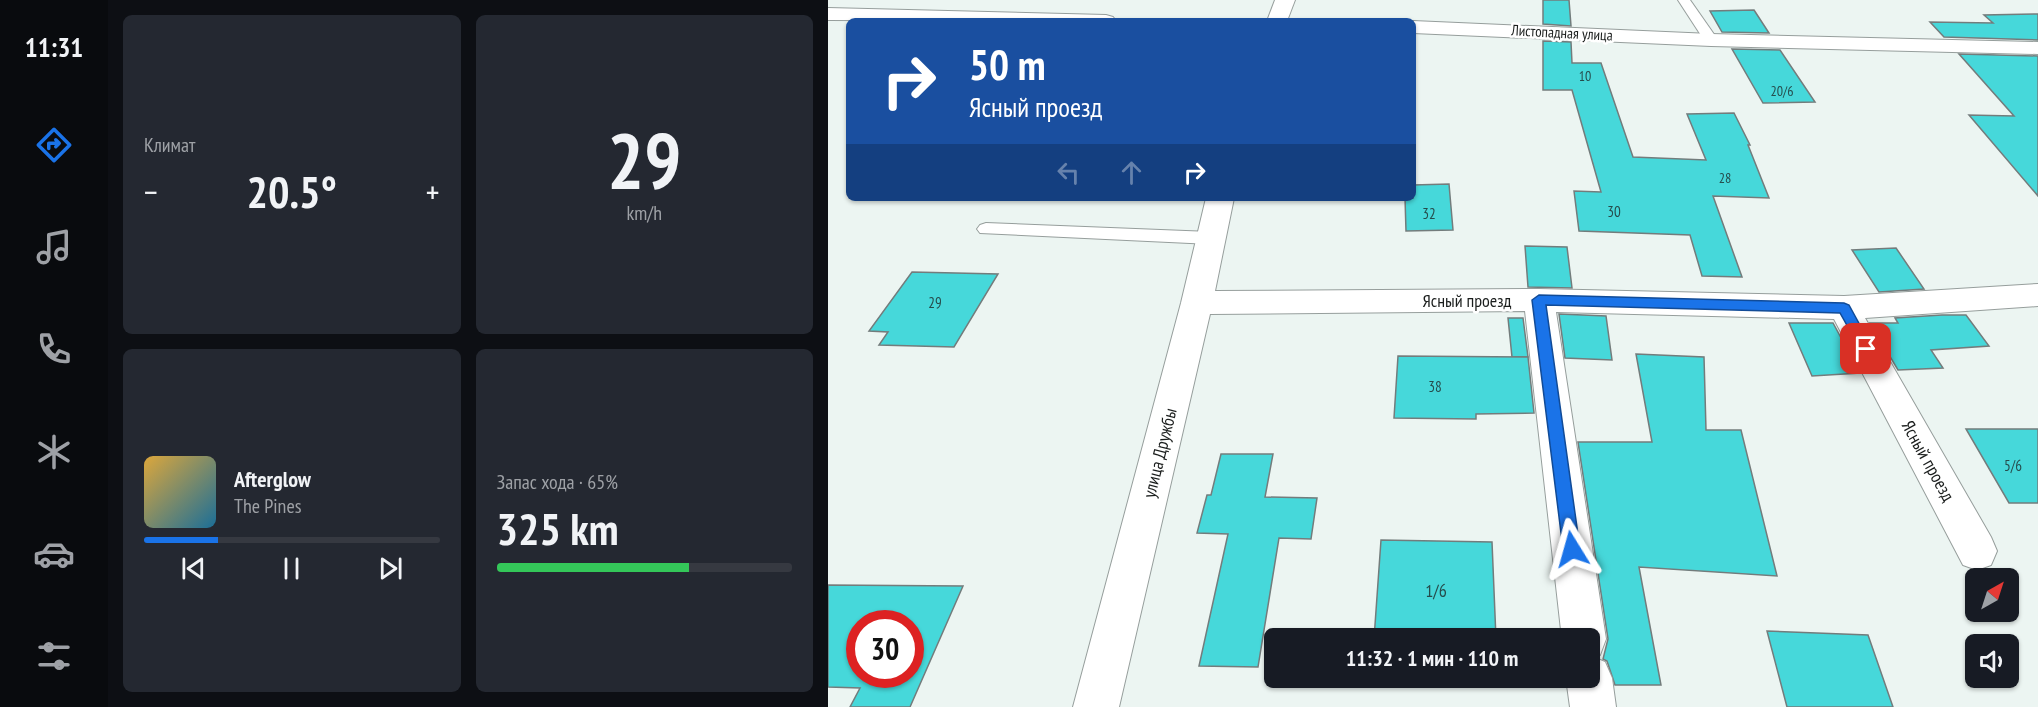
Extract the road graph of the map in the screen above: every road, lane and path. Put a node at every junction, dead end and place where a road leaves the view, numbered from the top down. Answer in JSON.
{"nodes":[{"id":1,"x":1285,"y":0,"type":"edge"},
{"id":2,"x":1684,"y":0,"type":"edge"},
{"id":3,"x":828,"y":14,"type":"edge"},
{"id":4,"x":987,"y":18,"type":"edge"},
{"id":5,"x":1278,"y":18,"type":"edge"},
{"id":6,"x":1416,"y":27,"type":"edge"},
{"id":7,"x":1711,"y":40,"type":"junction"},
{"id":8,"x":2038,"y":48,"type":"edge"},
{"id":9,"x":1219,"y":201,"type":"edge"},
{"id":10,"x":986,"y":229,"type":"dead end"},
{"id":11,"x":1211,"y":238,"type":"junction"},
{"id":12,"x":2038,"y":295,"type":"edge"},
{"id":13,"x":1539,"y":300,"type":"junction"},
{"id":14,"x":1197,"y":303,"type":"junction"},
{"id":15,"x":1844,"y":308,"type":"junction"},
{"id":16,"x":1977,"y":552,"type":"dead end"},
{"id":17,"x":1583,"y":628,"type":"edge"},
{"id":18,"x":1590,"y":688,"type":"edge"},
{"id":19,"x":1096,"y":707,"type":"edge"},
{"id":20,"x":1593,"y":707,"type":"edge"}],
"edges":[{"from":1,"to":5,"type":"street"},
{"from":2,"to":7,"type":"lane"},
{"from":3,"to":4,"type":"street"},
{"from":6,"to":7,"type":"street","name":"Листопадная улица"},
{"from":7,"to":8,"type":"street","name":"Листопадная улица"},
{"from":9,"to":11,"type":"street","name":"улица Дружбы"},
{"from":10,"to":11,"type":"lane"},
{"from":11,"to":14,"type":"street","name":"улица Дружбы"},
{"from":12,"to":15,"type":"street","name":"Ясный проезд"},
{"from":13,"to":14,"type":"street","name":"Ясный проезд"},
{"from":13,"to":15,"type":"street","name":"Ясный проезд"},
{"from":13,"to":17,"type":"street"},
{"from":14,"to":19,"type":"street","name":"улица Дружбы"},
{"from":15,"to":16,"type":"street","name":"Ясный проезд"},
{"from":18,"to":20,"type":"street"}]}
